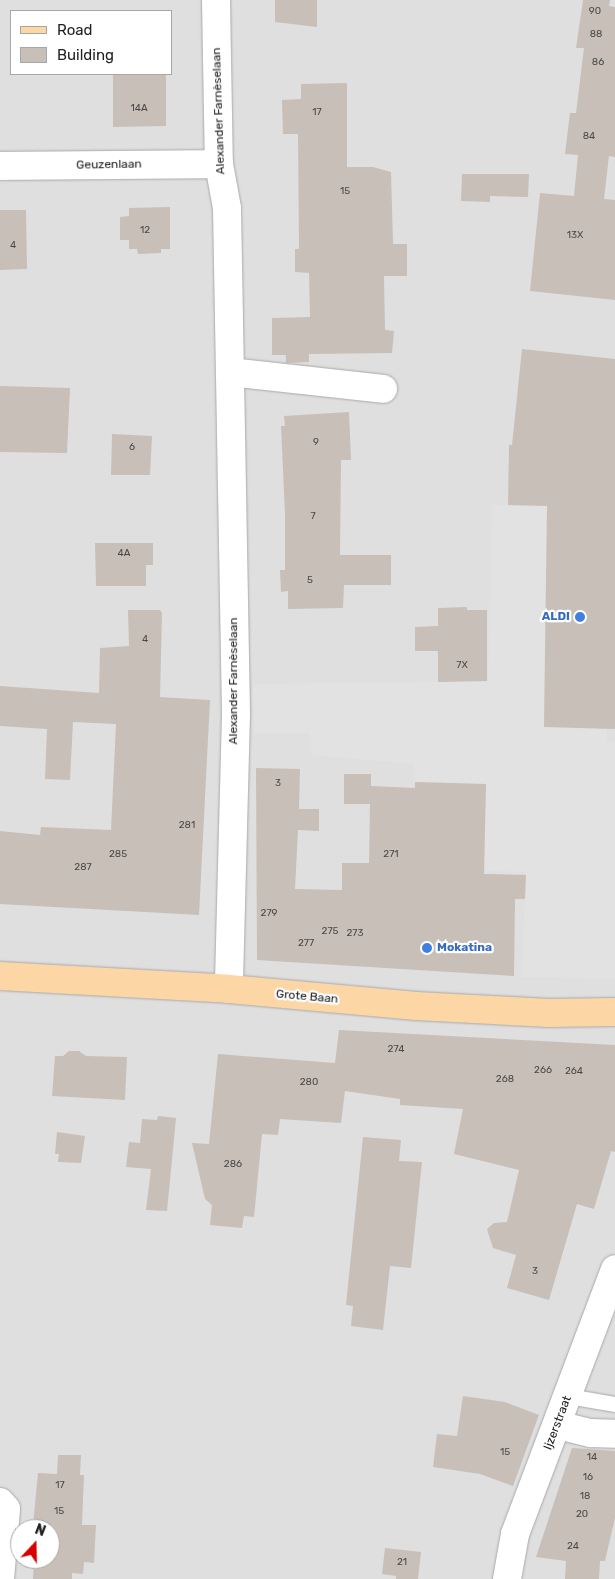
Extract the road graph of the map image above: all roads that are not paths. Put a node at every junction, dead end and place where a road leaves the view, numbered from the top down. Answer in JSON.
{"nodes":[{"id":1,"x":216,"y":0,"type":"edge"},
{"id":2,"x":218,"y":164,"type":"junction"},
{"id":3,"x":0,"y":166,"type":"edge"},
{"id":4,"x":230,"y":372,"type":"junction"},
{"id":5,"x":383,"y":388,"type":"dead end"},
{"id":6,"x":0,"y":976,"type":"edge"},
{"id":7,"x":229,"y":989,"type":"junction"},
{"id":8,"x":615,"y":1012,"type":"edge"},
{"id":9,"x":615,"y":1269,"type":"edge"},
{"id":10,"x":568,"y":1396,"type":"junction"},
{"id":11,"x":615,"y":1404,"type":"edge"},
{"id":12,"x":558,"y":1425,"type":"junction"},
{"id":13,"x":615,"y":1434,"type":"edge"},
{"id":14,"x":0,"y":1502,"type":"edge"},
{"id":15,"x":0,"y":1579,"type":"edge"},
{"id":16,"x":507,"y":1579,"type":"edge"}],
"edges":[{"from":1,"to":2,"type":"street","name":"Alexander Farnèselaan"},
{"from":2,"to":3,"type":"street","name":"Geuzenlaan"},
{"from":2,"to":4,"type":"street","name":"Alexander Farnèselaan"},
{"from":4,"to":5,"type":"street"},
{"from":4,"to":7,"type":"street","name":"Alexander Farnèselaan"},
{"from":6,"to":7,"type":"main road","name":"Grote Baan"},
{"from":7,"to":8,"type":"main road","name":"Grote Baan"},
{"from":9,"to":10,"type":"street","name":"Ijzerstraat"},
{"from":10,"to":11,"type":"lane"},
{"from":10,"to":12,"type":"street","name":"Ijzerstraat"},
{"from":12,"to":13,"type":"street"},
{"from":12,"to":16,"type":"street","name":"Ijzerstraat"},
{"from":14,"to":15,"type":"street"}]}
